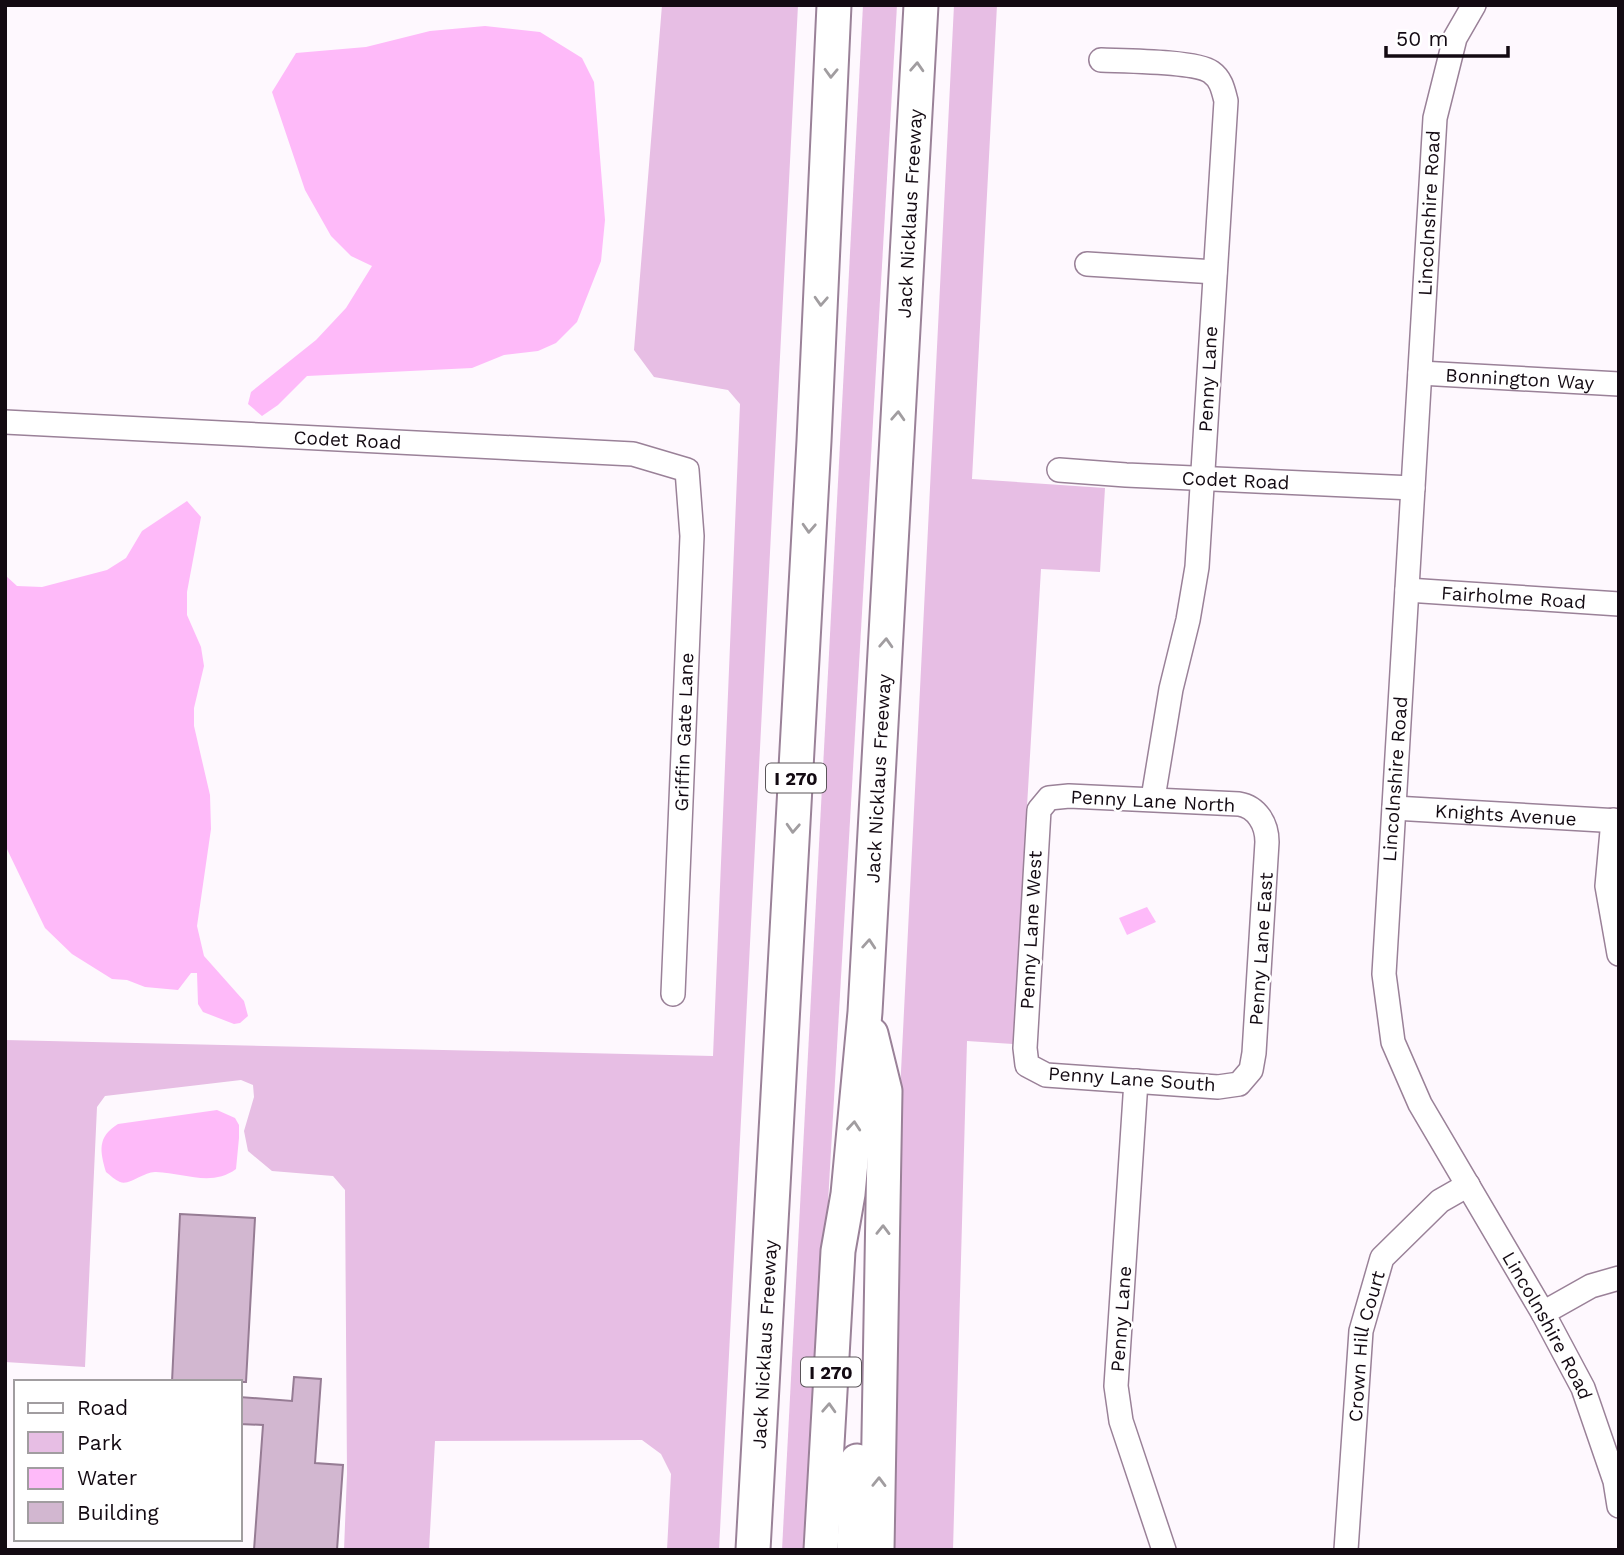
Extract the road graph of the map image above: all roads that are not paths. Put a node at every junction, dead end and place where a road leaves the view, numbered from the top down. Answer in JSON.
{"nodes":[{"id":1,"x":834,"y":5,"type":"edge"},
{"id":2,"x":921,"y":5,"type":"edge"},
{"id":3,"x":1474,"y":5,"type":"edge"},
{"id":4,"x":1101,"y":60,"type":"dead end"},
{"id":5,"x":1087,"y":264,"type":"dead end"},
{"id":6,"x":1215,"y":272,"type":"junction"},
{"id":7,"x":1420,"y":373,"type":"junction"},
{"id":8,"x":1619,"y":384,"type":"edge"},
{"id":9,"x":5,"y":422,"type":"edge"},
{"id":10,"x":687,"y":470,"type":"joint"},
{"id":11,"x":1059,"y":470,"type":"dead end"},
{"id":12,"x":1202,"y":479,"type":"junction"},
{"id":13,"x":1413,"y":488,"type":"junction"},
{"id":14,"x":1407,"y":590,"type":"junction"},
{"id":15,"x":1619,"y":604,"type":"edge"},
{"id":16,"x":1049,"y":798,"type":"joint"},
{"id":17,"x":1153,"y":798,"type":"junction"},
{"id":18,"x":1394,"y":808,"type":"junction"},
{"id":19,"x":1256,"y":811,"type":"joint"},
{"id":20,"x":1616,"y":820,"type":"edge"},
{"id":21,"x":1619,"y":954,"type":"edge"},
{"id":22,"x":673,"y":994,"type":"dead end"},
{"id":23,"x":865,"y":1012,"type":"junction"},
{"id":24,"x":1027,"y":1065,"type":"joint"},
{"id":25,"x":1136,"y":1082,"type":"junction"},
{"id":26,"x":1239,"y":1084,"type":"joint"},
{"id":27,"x":1468,"y":1185,"type":"junction"},
{"id":28,"x":848,"y":1194,"type":"junction"},
{"id":29,"x":1619,"y":1278,"type":"edge"},
{"id":30,"x":1543,"y":1313,"type":"junction"},
{"id":31,"x":1618,"y":1500,"type":"edge"},
{"id":32,"x":753,"y":1550,"type":"edge"},
{"id":33,"x":821,"y":1550,"type":"edge"},
{"id":34,"x":854,"y":1550,"type":"edge"},
{"id":35,"x":877,"y":1550,"type":"edge"},
{"id":36,"x":1164,"y":1550,"type":"edge"},
{"id":37,"x":1346,"y":1550,"type":"edge"}],
"edges":[{"from":1,"to":32,"type":"highway","name":"Jack Nicklaus Freeway","number":"I 270","one_way":true},
{"from":23,"to":2,"type":"highway","name":"Jack Nicklaus Freeway","number":"I 270","one_way":true},
{"from":3,"to":7,"type":"street","name":"Lincolnshire Road"},
{"from":4,"to":6,"type":"street","name":"Penny Lane"},
{"from":5,"to":6,"type":"street"},
{"from":6,"to":12,"type":"street","name":"Penny Lane"},
{"from":7,"to":8,"type":"street","name":"Bonnington Way"},
{"from":7,"to":13,"type":"street","name":"Lincolnshire Road"},
{"from":9,"to":10,"type":"street","name":"Codet Road"},
{"from":10,"to":22,"type":"street","name":"Griffin Gate Lane"},
{"from":11,"to":12,"type":"street","name":"Codet Road"},
{"from":12,"to":13,"type":"street","name":"Codet Road"},
{"from":12,"to":17,"type":"street","name":"Penny Lane"},
{"from":13,"to":14,"type":"street","name":"Lincolnshire Road"},
{"from":14,"to":15,"type":"street","name":"Fairholme Road"},
{"from":14,"to":18,"type":"street","name":"Lincolnshire Road"},
{"from":16,"to":17,"type":"street","name":"Penny Lane North"},
{"from":16,"to":24,"type":"street","name":"Penny Lane West"},
{"from":17,"to":19,"type":"street","name":"Penny Lane North"},
{"from":18,"to":20,"type":"street","name":"Knights Avenue"},
{"from":18,"to":27,"type":"street","name":"Lincolnshire Road"},
{"from":19,"to":26,"type":"street","name":"Penny Lane East"},
{"from":20,"to":21,"type":"street"},
{"from":28,"to":23,"type":"highway","name":"Jack Nicklaus Freeway","number":"I 270","one_way":true},
{"from":35,"to":23,"type":"highway","one_way":true},
{"from":24,"to":25,"type":"street","name":"Penny Lane South"},
{"from":25,"to":26,"type":"street","name":"Penny Lane South"},
{"from":25,"to":36,"type":"street","name":"Penny Lane"},
{"from":27,"to":30,"type":"street","name":"Lincolnshire Road"},
{"from":27,"to":37,"type":"street","name":"Crown Hill Court"},
{"from":33,"to":28,"type":"highway","name":"Jack Nicklaus Freeway","number":"I 270","one_way":true},
{"from":28,"to":34,"type":"highway"},
{"from":29,"to":30,"type":"street"},
{"from":30,"to":31,"type":"street","name":"Lincolnshire Road"}]}
